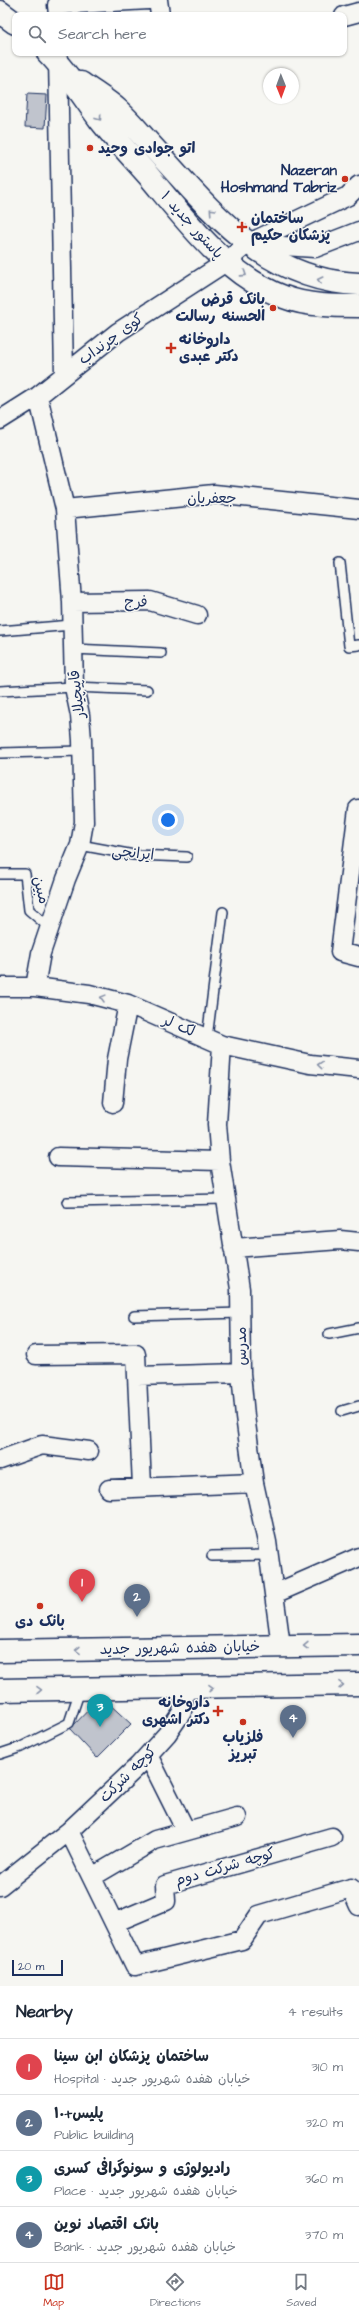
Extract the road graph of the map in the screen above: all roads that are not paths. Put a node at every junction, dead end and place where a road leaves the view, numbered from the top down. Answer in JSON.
{"nodes":[{"id":1,"x":149,"y":0,"type":"edge"},
{"id":2,"x":158,"y":0,"type":"edge"},
{"id":3,"x":57,"y":7,"type":"edge"},
{"id":4,"x":0,"y":12,"type":"edge"},
{"id":5,"x":160,"y":12,"type":"edge"},
{"id":6,"x":359,"y":12,"type":"edge"},
{"id":7,"x":347,"y":15,"type":"edge"},
{"id":8,"x":12,"y":21,"type":"edge"},
{"id":9,"x":58,"y":61,"type":"edge"},
{"id":10,"x":359,"y":185,"type":"edge"},
{"id":11,"x":359,"y":231,"type":"edge"},
{"id":12,"x":248,"y":244,"type":"junction"},
{"id":13,"x":226,"y":262,"type":"junction"},
{"id":14,"x":359,"y":284,"type":"edge"},
{"id":15,"x":359,"y":306,"type":"edge"},
{"id":16,"x":64,"y":375,"type":"junction"},
{"id":17,"x":38,"y":396,"type":"junction"},
{"id":18,"x":0,"y":420,"type":"edge"},
{"id":19,"x":65,"y":509,"type":"junction"},
{"id":20,"x":359,"y":509,"type":"edge"},
{"id":21,"x":340,"y":563,"type":"dead end"},
{"id":22,"x":72,"y":602,"type":"junction"},
{"id":23,"x":197,"y":615,"type":"dead end"},
{"id":24,"x":72,"y":626,"type":"junction"},
{"id":25,"x":0,"y":631,"type":"edge"},
{"id":26,"x":359,"y":646,"type":"edge"},
{"id":27,"x":73,"y":649,"type":"junction"},
{"id":28,"x":161,"y":653,"type":"dead end"},
{"id":29,"x":74,"y":687,"type":"junction"},
{"id":30,"x":147,"y":690,"type":"dead end"},
{"id":31,"x":0,"y":691,"type":"edge"},
{"id":32,"x":82,"y":751,"type":"junction"},
{"id":33,"x":0,"y":753,"type":"edge"},
{"id":34,"x":358,"y":808,"type":"edge"},
{"id":35,"x":80,"y":845,"type":"junction"},
{"id":36,"x":187,"y":857,"type":"dead end"},
{"id":37,"x":0,"y":874,"type":"edge"},
{"id":38,"x":223,"y":912,"type":"dead end"},
{"id":39,"x":50,"y":928,"type":"junction"},
{"id":40,"x":359,"y":957,"type":"edge"},
{"id":41,"x":0,"y":987,"type":"edge"},
{"id":42,"x":35,"y":987,"type":"junction"},
{"id":43,"x":128,"y":1004,"type":"junction"},
{"id":44,"x":214,"y":1041,"type":"junction"},
{"id":45,"x":359,"y":1068,"type":"edge"},
{"id":46,"x":113,"y":1103,"type":"dead end"},
{"id":47,"x":58,"y":1157,"type":"dead end"},
{"id":48,"x":220,"y":1161,"type":"junction"},
{"id":49,"x":226,"y":1199,"type":"junction"},
{"id":50,"x":67,"y":1202,"type":"dead end"},
{"id":51,"x":359,"y":1242,"type":"edge"},
{"id":52,"x":233,"y":1248,"type":"junction"},
{"id":53,"x":241,"y":1314,"type":"junction"},
{"id":54,"x":134,"y":1316,"type":"dead end"},
{"id":55,"x":359,"y":1328,"type":"edge"},
{"id":56,"x":329,"y":1334,"type":"dead end"},
{"id":57,"x":36,"y":1355,"type":"dead end"},
{"id":58,"x":241,"y":1373,"type":"junction"},
{"id":59,"x":137,"y":1376,"type":"junction"},
{"id":60,"x":359,"y":1406,"type":"edge"},
{"id":61,"x":342,"y":1410,"type":"dead end"},
{"id":62,"x":89,"y":1451,"type":"dead end"},
{"id":63,"x":0,"y":1460,"type":"edge"},
{"id":64,"x":254,"y":1482,"type":"junction"},
{"id":65,"x":142,"y":1486,"type":"junction"},
{"id":66,"x":109,"y":1489,"type":"dead end"},
{"id":67,"x":269,"y":1555,"type":"junction"},
{"id":68,"x":212,"y":1556,"type":"dead end"},
{"id":69,"x":359,"y":1557,"type":"edge"},
{"id":70,"x":274,"y":1594,"type":"junction"},
{"id":71,"x":359,"y":1645,"type":"edge"},
{"id":72,"x":281,"y":1646,"type":"junction"},
{"id":73,"x":0,"y":1651,"type":"edge"},
{"id":74,"x":359,"y":1684,"type":"edge"},
{"id":75,"x":185,"y":1688,"type":"junction"},
{"id":76,"x":0,"y":1690,"type":"edge"},
{"id":77,"x":80,"y":1690,"type":"junction"},
{"id":78,"x":0,"y":1754,"type":"edge"},
{"id":79,"x":148,"y":1755,"type":"junction"},
{"id":80,"x":236,"y":1816,"type":"dead end"},
{"id":81,"x":69,"y":1831,"type":"junction"},
{"id":82,"x":186,"y":1831,"type":"junction"},
{"id":83,"x":332,"y":1837,"type":"dead end"},
{"id":84,"x":92,"y":1877,"type":"junction"},
{"id":85,"x":0,"y":1886,"type":"edge"},
{"id":86,"x":359,"y":1906,"type":"edge"},
{"id":87,"x":114,"y":1923,"type":"junction"}],
"edges":[{"from":1,"to":3,"type":"street"},
{"from":2,"to":5,"type":"street"},
{"from":4,"to":8,"type":"main road"},
{"from":6,"to":7,"type":"street"},
{"from":12,"to":9,"type":"main road","name":"پاستور جدید ۱","one_way":true},
{"from":9,"to":13,"type":"main road","name":"پاستور جدید ۱","one_way":true},
{"from":9,"to":16,"type":"street"},
{"from":10,"to":12,"type":"street","name":"کوی چرنداب"},
{"from":11,"to":12,"type":"street"},
{"from":12,"to":13,"type":"street","name":"کوی چرنداب"},
{"from":14,"to":12,"type":"main road","name":"پاستور جدید ۱","one_way":true},
{"from":13,"to":15,"type":"main road","name":"پاستور جدید ۱","one_way":true},
{"from":13,"to":16,"type":"street","name":"کوی چرنداب"},
{"from":16,"to":17,"type":"street","name":"کوی چرنداب"},
{"from":17,"to":18,"type":"street","name":"کوی چرنداب"},
{"from":17,"to":19,"type":"street","name":"قاپیچیلار"},
{"from":19,"to":20,"type":"street","name":"جعفریان"},
{"from":19,"to":22,"type":"street","name":"قاپیچیلار"},
{"from":21,"to":26,"type":"lane"},
{"from":22,"to":23,"type":"street","name":"فرج"},
{"from":22,"to":24,"type":"street","name":"قاپیچیلار"},
{"from":24,"to":25,"type":"lane"},
{"from":24,"to":27,"type":"street","name":"قاپیچیلار"},
{"from":27,"to":28,"type":"lane"},
{"from":27,"to":29,"type":"street","name":"قاپیچیلار"},
{"from":29,"to":30,"type":"lane"},
{"from":29,"to":31,"type":"lane"},
{"from":29,"to":32,"type":"street","name":"قاپیچیلار"},
{"from":32,"to":33,"type":"lane"},
{"from":32,"to":35,"type":"street","name":"قاپیچیلار"},
{"from":34,"to":40,"type":"street"},
{"from":35,"to":36,"type":"lane","name":"ایرانچی"},
{"from":35,"to":39,"type":"street","name":"قاپیچیلار"},
{"from":37,"to":39,"type":"lane","name":"مبین"},
{"from":38,"to":44,"type":"lane"},
{"from":39,"to":42,"type":"street","name":"قاپیچیلار"},
{"from":41,"to":42,"type":"street","name":"لک لر"},
{"from":43,"to":42,"type":"street","name":"لک لر","one_way":true},
{"from":43,"to":44,"type":"street","name":"لک لر"},
{"from":43,"to":46,"type":"street"},
{"from":45,"to":44,"type":"street","name":"لک لر","one_way":true},
{"from":44,"to":48,"type":"street","name":"مدرس"},
{"from":47,"to":48,"type":"street"},
{"from":48,"to":49,"type":"street","name":"مدرس"},
{"from":49,"to":50,"type":"lane"},
{"from":49,"to":52,"type":"street","name":"مدرس"},
{"from":51,"to":52,"type":"street"},
{"from":52,"to":53,"type":"street","name":"مدرس"},
{"from":53,"to":54,"type":"lane"},
{"from":53,"to":58,"type":"street","name":"مدرس"},
{"from":55,"to":56,"type":"lane"},
{"from":57,"to":59,"type":"street"},
{"from":58,"to":59,"type":"street"},
{"from":58,"to":64,"type":"street","name":"مدرس"},
{"from":59,"to":65,"type":"street"},
{"from":60,"to":61,"type":"lane"},
{"from":62,"to":63,"type":"street"},
{"from":64,"to":65,"type":"street"},
{"from":64,"to":67,"type":"street","name":"مدرس"},
{"from":65,"to":66,"type":"street"},
{"from":67,"to":68,"type":"lane"},
{"from":67,"to":70,"type":"street","name":"مدرس"},
{"from":69,"to":70,"type":"street"},
{"from":70,"to":72,"type":"street","name":"مدرس"},
{"from":71,"to":72,"type":"main road","name":"خیابان هفده شهریور جدید","one_way":true},
{"from":72,"to":73,"type":"main road","name":"خیابان هفده شهریور جدید","one_way":true},
{"from":75,"to":74,"type":"main road","one_way":true},
{"from":75,"to":77,"type":"main road"},
{"from":75,"to":79,"type":"street","name":"کوچه شرکت"},
{"from":76,"to":77,"type":"main road","one_way":true},
{"from":77,"to":78,"type":"lane"},
{"from":79,"to":81,"type":"street","name":"کوچه شرکت"},
{"from":79,"to":82,"type":"street"},
{"from":80,"to":82,"type":"street"},
{"from":81,"to":84,"type":"street"},
{"from":81,"to":85,"type":"street","name":"کوچه شرکت"},
{"from":82,"to":84,"type":"street"},
{"from":83,"to":87,"type":"street","name":"کوچه شرکت دوم"},
{"from":84,"to":87,"type":"street"},
{"from":86,"to":87,"type":"street"}]}
